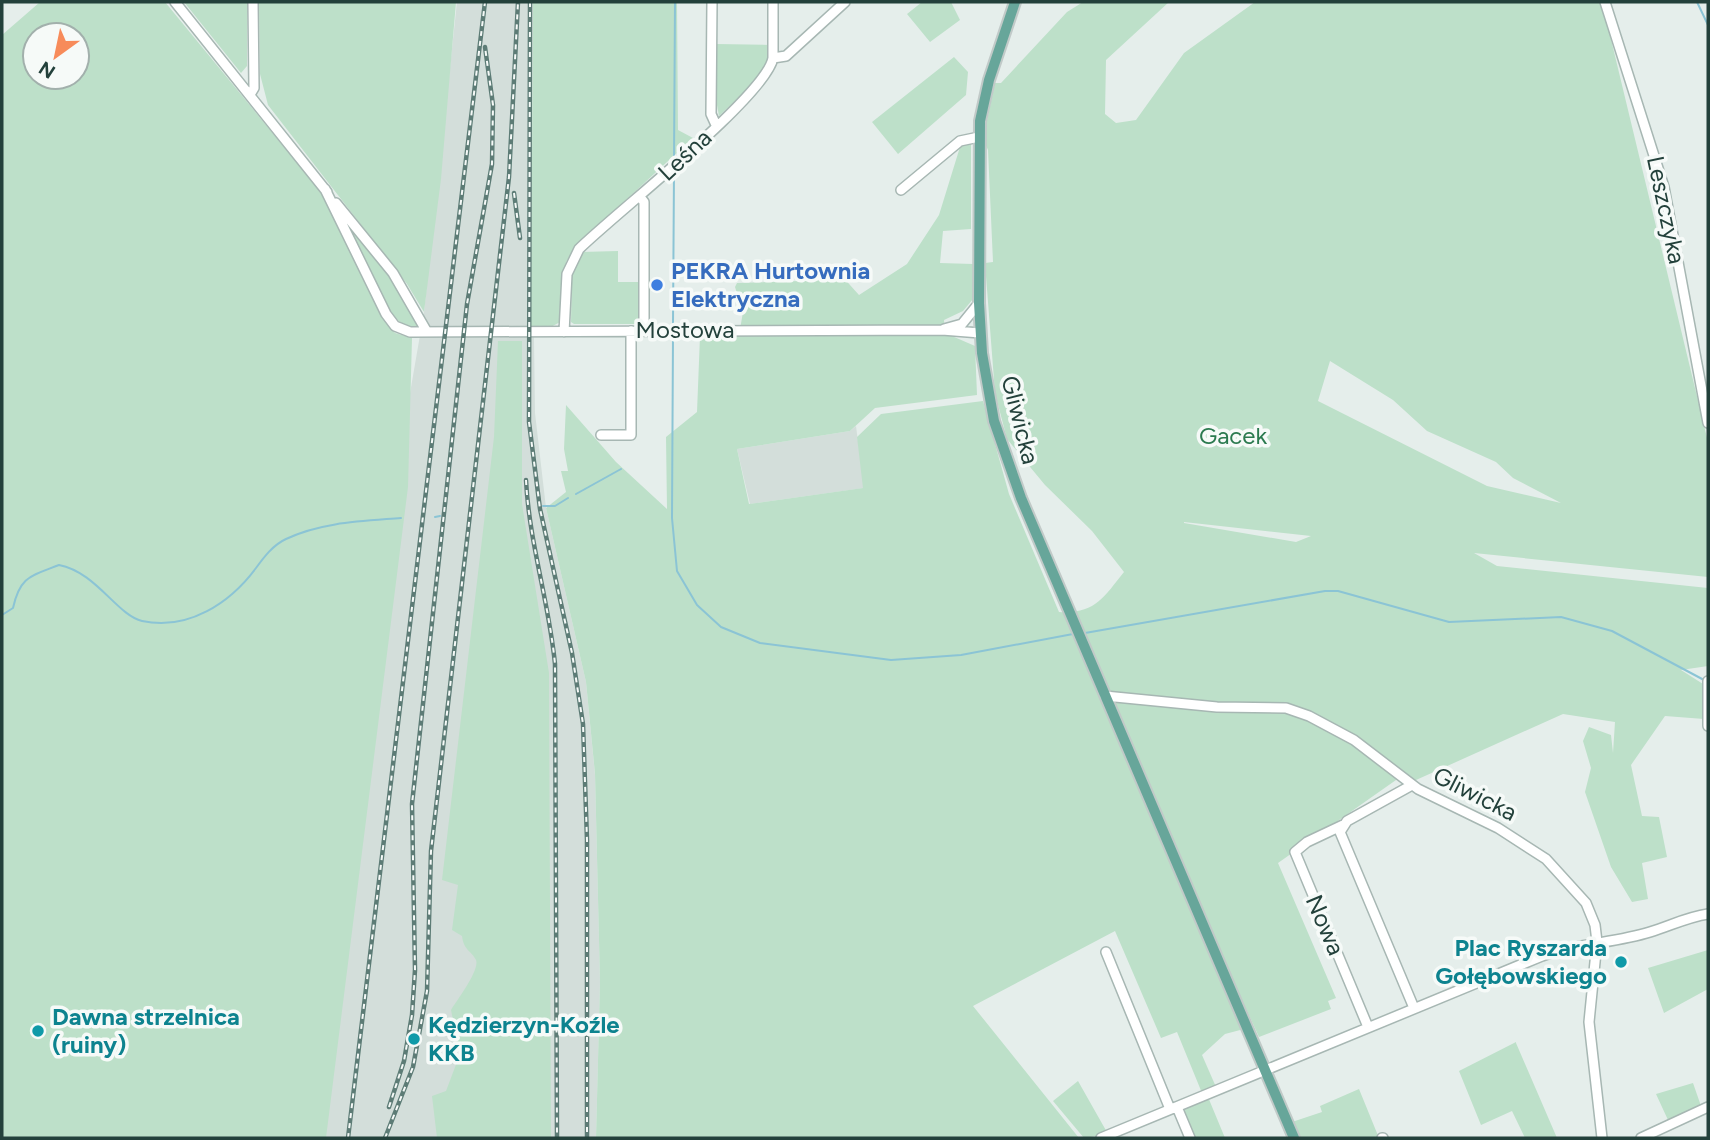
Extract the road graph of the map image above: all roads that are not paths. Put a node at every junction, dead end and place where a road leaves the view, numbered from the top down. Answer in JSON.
{"nodes":[{"id":1,"x":175,"y":2,"type":"edge"},
{"id":2,"x":253,"y":2,"type":"edge"},
{"id":3,"x":712,"y":2,"type":"edge"},
{"id":4,"x":773,"y":2,"type":"edge"},
{"id":5,"x":845,"y":2,"type":"edge"},
{"id":6,"x":1015,"y":2,"type":"edge"},
{"id":7,"x":1605,"y":2,"type":"edge"},
{"id":8,"x":773,"y":58,"type":"junction"},
{"id":9,"x":251,"y":93,"type":"junction"},
{"id":10,"x":716,"y":125,"type":"junction"},
{"id":11,"x":978,"y":137,"type":"junction"},
{"id":12,"x":325,"y":189,"type":"junction"},
{"id":13,"x":901,"y":190,"type":"dead end"},
{"id":14,"x":640,"y":197,"type":"junction"},
{"id":15,"x":979,"y":303,"type":"junction"},
{"id":16,"x":962,"y":324,"type":"junction"},
{"id":17,"x":644,"y":330,"type":"junction"},
{"id":18,"x":942,"y":330,"type":"junction"},
{"id":19,"x":631,"y":331,"type":"junction"},
{"id":20,"x":427,"y":332,"type":"junction"},
{"id":21,"x":564,"y":332,"type":"junction"},
{"id":22,"x":980,"y":332,"type":"junction"},
{"id":23,"x":1708,"y":424,"type":"edge"},
{"id":24,"x":601,"y":435,"type":"dead end"},
{"id":25,"x":1708,"y":683,"type":"edge"},
{"id":26,"x":1105,"y":696,"type":"junction"},
{"id":27,"x":1708,"y":726,"type":"edge"},
{"id":28,"x":1399,"y":775,"type":"junction"},
{"id":29,"x":1412,"y":785,"type":"junction"},
{"id":30,"x":1397,"y":792,"type":"junction"},
{"id":31,"x":1343,"y":825,"type":"junction"},
{"id":32,"x":1321,"y":836,"type":"junction"},
{"id":33,"x":1343,"y":845,"type":"junction"},
{"id":34,"x":1708,"y":914,"type":"edge"},
{"id":35,"x":1597,"y":942,"type":"junction"},
{"id":36,"x":1106,"y":952,"type":"dead end"},
{"id":37,"x":1414,"y":1008,"type":"junction"},
{"id":38,"x":1368,"y":1027,"type":"junction"},
{"id":39,"x":1265,"y":1070,"type":"junction"},
{"id":40,"x":1708,"y":1107,"type":"edge"},
{"id":41,"x":1174,"y":1108,"type":"junction"},
{"id":42,"x":1101,"y":1138,"type":"edge"},
{"id":43,"x":1190,"y":1138,"type":"edge"},
{"id":44,"x":1294,"y":1138,"type":"edge"},
{"id":45,"x":1602,"y":1138,"type":"edge"},
{"id":46,"x":1641,"y":1138,"type":"edge"}],
"edges":[{"from":1,"to":9,"type":"street","name":"Mostowa"},
{"from":2,"to":9,"type":"street"},
{"from":3,"to":10,"type":"street"},
{"from":4,"to":8,"type":"street"},
{"from":5,"to":8,"type":"street","name":"Leśna"},
{"from":6,"to":11,"type":"main road","name":"Gliwicka"},
{"from":7,"to":23,"type":"street","name":"Leszczyka"},
{"from":8,"to":10,"type":"street","name":"Leśna"},
{"from":9,"to":12,"type":"street","name":"Mostowa"},
{"from":10,"to":14,"type":"street","name":"Leśna"},
{"from":11,"to":13,"type":"street"},
{"from":11,"to":15,"type":"main road","name":"Gliwicka"},
{"from":12,"to":20,"type":"street","name":"Mostowa"},
{"from":12,"to":20,"type":"street","name":"Mostowa"},
{"from":14,"to":17,"type":"street"},
{"from":14,"to":21,"type":"street","name":"Leśna"},
{"from":15,"to":16,"type":"street"},
{"from":15,"to":22,"type":"main road","name":"Gliwicka"},
{"from":16,"to":18,"type":"street","name":"Mostowa"},
{"from":16,"to":22,"type":"street"},
{"from":17,"to":18,"type":"street","name":"Mostowa"},
{"from":17,"to":19,"type":"street","name":"Mostowa"},
{"from":18,"to":22,"type":"street","name":"Mostowa"},
{"from":19,"to":21,"type":"street","name":"Mostowa"},
{"from":19,"to":24,"type":"street"},
{"from":20,"to":21,"type":"street","name":"Mostowa"},
{"from":22,"to":26,"type":"main road","name":"Gliwicka"},
{"from":25,"to":27,"type":"street"},
{"from":26,"to":28,"type":"street","name":"Gliwicka"},
{"from":26,"to":39,"type":"main road","name":"Gliwicka"},
{"from":28,"to":29,"type":"street","name":"Gliwicka"},
{"from":28,"to":30,"type":"street"},
{"from":29,"to":30,"type":"street","name":"Nowa"},
{"from":29,"to":35,"type":"street","name":"Gliwicka"},
{"from":30,"to":31,"type":"street","name":"Nowa"},
{"from":31,"to":32,"type":"street","name":"Nowa"},
{"from":31,"to":33,"type":"street","name":"Nowa"},
{"from":32,"to":33,"type":"street"},
{"from":32,"to":38,"type":"street","name":"Nowa"},
{"from":33,"to":37,"type":"street","name":"Nowa"},
{"from":34,"to":35,"type":"street"},
{"from":35,"to":37,"type":"street"},
{"from":35,"to":45,"type":"street","name":"Gliwicka"},
{"from":36,"to":41,"type":"street"},
{"from":37,"to":38,"type":"street"},
{"from":38,"to":39,"type":"street"},
{"from":39,"to":41,"type":"street"},
{"from":39,"to":44,"type":"main road","name":"Gliwicka"},
{"from":40,"to":46,"type":"street"},
{"from":41,"to":42,"type":"street"},
{"from":41,"to":43,"type":"street"}]}
